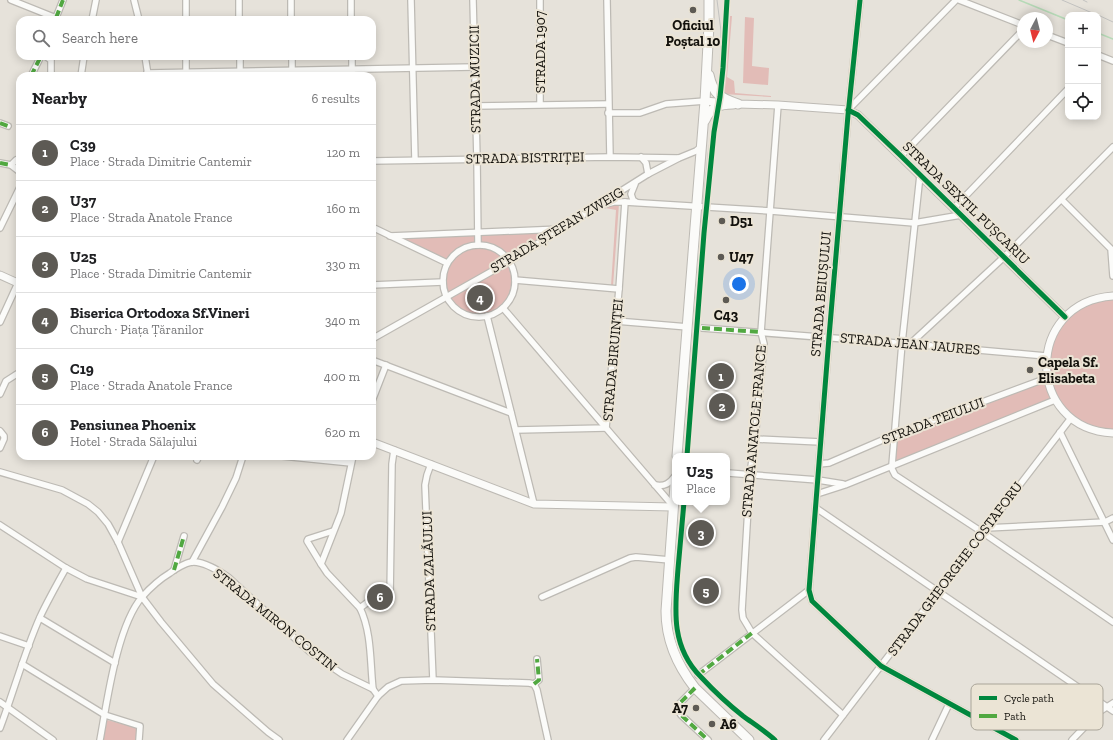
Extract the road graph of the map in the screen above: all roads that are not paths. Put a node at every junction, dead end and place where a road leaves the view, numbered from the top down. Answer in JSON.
{"nodes":[{"id":1,"x":11,"y":0,"type":"edge"},
{"id":2,"x":63,"y":0,"type":"edge"},
{"id":3,"x":96,"y":0,"type":"edge"},
{"id":4,"x":134,"y":0,"type":"edge"},
{"id":5,"x":186,"y":0,"type":"edge"},
{"id":6,"x":239,"y":0,"type":"edge"},
{"id":7,"x":291,"y":0,"type":"edge"},
{"id":8,"x":351,"y":0,"type":"edge"},
{"id":9,"x":411,"y":0,"type":"edge"},
{"id":10,"x":473,"y":0,"type":"edge"},
{"id":11,"x":540,"y":0,"type":"edge"},
{"id":12,"x":607,"y":0,"type":"edge"},
{"id":13,"x":709,"y":0,"type":"edge"},
{"id":14,"x":860,"y":0,"type":"edge"},
{"id":15,"x":956,"y":0,"type":"edge"},
{"id":16,"x":959,"y":0,"type":"edge"},
{"id":17,"x":48,"y":16,"type":"edge"},
{"id":18,"x":56,"y":16,"type":"edge"},
{"id":19,"x":93,"y":16,"type":"edge"},
{"id":20,"x":138,"y":16,"type":"edge"},
{"id":21,"x":186,"y":16,"type":"edge"},
{"id":22,"x":239,"y":16,"type":"edge"},
{"id":23,"x":291,"y":16,"type":"edge"},
{"id":24,"x":351,"y":16,"type":"edge"},
{"id":25,"x":1017,"y":23,"type":"edge"},
{"id":26,"x":1017,"y":36,"type":"edge"},
{"id":27,"x":1053,"y":37,"type":"edge"},
{"id":28,"x":1065,"y":42,"type":"edge"},
{"id":29,"x":1101,"y":57,"type":"edge"},
{"id":30,"x":39,"y":60,"type":"edge"},
{"id":31,"x":51,"y":60,"type":"edge"},
{"id":32,"x":83,"y":60,"type":"edge"},
{"id":33,"x":146,"y":60,"type":"edge"},
{"id":34,"x":186,"y":60,"type":"edge"},
{"id":35,"x":240,"y":60,"type":"edge"},
{"id":36,"x":292,"y":60,"type":"edge"},
{"id":37,"x":352,"y":60,"type":"edge"},
{"id":38,"x":1113,"y":61,"type":"edge"},
{"id":39,"x":707,"y":65,"type":"junction"},
{"id":40,"x":474,"y":67,"type":"junction"},
{"id":41,"x":412,"y":68,"type":"junction"},
{"id":42,"x":352,"y":69,"type":"junction"},
{"id":43,"x":33,"y":72,"type":"edge"},
{"id":44,"x":51,"y":72,"type":"edge"},
{"id":45,"x":82,"y":72,"type":"edge"},
{"id":46,"x":148,"y":72,"type":"edge"},
{"id":47,"x":186,"y":72,"type":"edge"},
{"id":48,"x":240,"y":72,"type":"edge"},
{"id":49,"x":292,"y":72,"type":"edge"},
{"id":50,"x":307,"y":72,"type":"edge"},
{"id":51,"x":1065,"y":92,"type":"edge"},
{"id":52,"x":705,"y":101,"type":"junction"},
{"id":53,"x":540,"y":104,"type":"junction"},
{"id":54,"x":608,"y":104,"type":"junction"},
{"id":55,"x":738,"y":104,"type":"junction"},
{"id":56,"x":778,"y":104,"type":"junction"},
{"id":57,"x":476,"y":106,"type":"junction"},
{"id":58,"x":848,"y":110,"type":"junction"},
{"id":59,"x":608,"y":113,"type":"junction"},
{"id":60,"x":0,"y":123,"type":"edge"},
{"id":61,"x":703,"y":123,"type":"junction"},
{"id":62,"x":8,"y":126,"type":"dead end"},
{"id":63,"x":701,"y":147,"type":"junction"},
{"id":64,"x":1113,"y":147,"type":"edge"},
{"id":65,"x":900,"y":156,"type":"junction"},
{"id":66,"x":610,"y":157,"type":"junction"},
{"id":67,"x":641,"y":158,"type":"junction"},
{"id":68,"x":679,"y":158,"type":"junction"},
{"id":69,"x":477,"y":159,"type":"junction"},
{"id":70,"x":16,"y":160,"type":"edge"},
{"id":71,"x":415,"y":160,"type":"junction"},
{"id":72,"x":376,"y":161,"type":"edge"},
{"id":73,"x":0,"y":163,"type":"edge"},
{"id":74,"x":11,"y":165,"type":"junction"},
{"id":75,"x":16,"y":169,"type":"edge"},
{"id":76,"x":648,"y":174,"type":"junction"},
{"id":77,"x":920,"y":175,"type":"junction"},
{"id":78,"x":636,"y":182,"type":"junction"},
{"id":79,"x":16,"y":195,"type":"edge"},
{"id":80,"x":1062,"y":200,"type":"junction"},
{"id":81,"x":624,"y":202,"type":"junction"},
{"id":82,"x":637,"y":202,"type":"junction"},
{"id":83,"x":696,"y":206,"type":"junction"},
{"id":84,"x":595,"y":208,"type":"junction"},
{"id":85,"x":954,"y":208,"type":"junction"},
{"id":86,"x":771,"y":211,"type":"junction"},
{"id":87,"x":961,"y":215,"type":"junction"},
{"id":88,"x":840,"y":217,"type":"junction"},
{"id":89,"x":914,"y":223,"type":"junction"},
{"id":90,"x":0,"y":228,"type":"edge"},
{"id":91,"x":376,"y":229,"type":"edge"},
{"id":92,"x":561,"y":229,"type":"junction"},
{"id":93,"x":477,"y":232,"type":"junction"},
{"id":94,"x":390,"y":236,"type":"junction"},
{"id":95,"x":478,"y":245,"type":"junction"},
{"id":96,"x":1112,"y":248,"type":"edge"},
{"id":97,"x":1005,"y":256,"type":"junction"},
{"id":98,"x":509,"y":261,"type":"junction"},
{"id":99,"x":447,"y":263,"type":"junction"},
{"id":100,"x":0,"y":275,"type":"edge"},
{"id":101,"x":1113,"y":276,"type":"edge"},
{"id":102,"x":515,"y":280,"type":"junction"},
{"id":103,"x":443,"y":282,"type":"junction"},
{"id":104,"x":16,"y":283,"type":"edge"},
{"id":105,"x":376,"y":284,"type":"edge"},
{"id":106,"x":619,"y":289,"type":"junction"},
{"id":107,"x":16,"y":290,"type":"edge"},
{"id":108,"x":1113,"y":296,"type":"edge"},
{"id":109,"x":446,"y":297,"type":"junction"},
{"id":110,"x":502,"y":308,"type":"junction"},
{"id":111,"x":486,"y":316,"type":"junction"},
{"id":112,"x":1065,"y":316,"type":"junction"},
{"id":113,"x":0,"y":322,"type":"edge"},
{"id":114,"x":616,"y":322,"type":"junction"},
{"id":115,"x":688,"y":326,"type":"junction"},
{"id":116,"x":702,"y":328,"type":"dead end"},
{"id":117,"x":761,"y":332,"type":"junction"},
{"id":118,"x":376,"y":337,"type":"edge"},
{"id":119,"x":829,"y":337,"type":"junction"},
{"id":120,"x":902,"y":343,"type":"junction"},
{"id":121,"x":910,"y":344,"type":"junction"},
{"id":122,"x":1046,"y":356,"type":"junction"},
{"id":123,"x":376,"y":362,"type":"edge"},
{"id":124,"x":386,"y":366,"type":"junction"},
{"id":125,"x":16,"y":375,"type":"edge"},
{"id":126,"x":1047,"y":378,"type":"junction"},
{"id":127,"x":376,"y":391,"type":"edge"},
{"id":128,"x":0,"y":394,"type":"edge"},
{"id":129,"x":1055,"y":400,"type":"junction"},
{"id":130,"x":511,"y":413,"type":"junction"},
{"id":131,"x":1071,"y":418,"type":"junction"},
{"id":132,"x":606,"y":428,"type":"junction"},
{"id":133,"x":516,"y":430,"type":"junction"},
{"id":134,"x":0,"y":432,"type":"edge"},
{"id":135,"x":1060,"y":432,"type":"junction"},
{"id":136,"x":1113,"y":433,"type":"edge"},
{"id":137,"x":894,"y":435,"type":"junction"},
{"id":138,"x":755,"y":438,"type":"junction"},
{"id":139,"x":821,"y":442,"type":"junction"},
{"id":140,"x":376,"y":443,"type":"edge"},
{"id":141,"x":0,"y":448,"type":"edge"},
{"id":142,"x":394,"y":450,"type":"junction"},
{"id":143,"x":677,"y":453,"type":"edge"},
{"id":144,"x":152,"y":460,"type":"edge"},
{"id":145,"x":242,"y":460,"type":"edge"},
{"id":146,"x":321,"y":460,"type":"edge"},
{"id":147,"x":352,"y":460,"type":"edge"},
{"id":148,"x":351,"y":463,"type":"junction"},
{"id":149,"x":431,"y":464,"type":"junction"},
{"id":150,"x":819,"y":464,"type":"junction"},
{"id":151,"x":892,"y":465,"type":"junction"},
{"id":152,"x":0,"y":472,"type":"edge"},
{"id":153,"x":730,"y":473,"type":"edge"},
{"id":154,"x":750,"y":474,"type":"junction"},
{"id":155,"x":672,"y":480,"type":"edge"},
{"id":156,"x":818,"y":480,"type":"junction"},
{"id":157,"x":655,"y":485,"type":"junction"},
{"id":158,"x":845,"y":485,"type":"junction"},
{"id":159,"x":817,"y":494,"type":"junction"},
{"id":160,"x":534,"y":504,"type":"junction"},
{"id":161,"x":673,"y":507,"type":"junction"},
{"id":162,"x":816,"y":508,"type":"junction"},
{"id":163,"x":1113,"y":518,"type":"edge"},
{"id":164,"x":1104,"y":522,"type":"junction"},
{"id":165,"x":0,"y":525,"type":"edge"},
{"id":166,"x":984,"y":530,"type":"junction"},
{"id":167,"x":333,"y":531,"type":"junction"},
{"id":168,"x":184,"y":536,"type":"dead end"},
{"id":169,"x":1113,"y":540,"type":"edge"},
{"id":170,"x":118,"y":542,"type":"junction"},
{"id":171,"x":670,"y":560,"type":"junction"},
{"id":172,"x":192,"y":562,"type":"junction"},
{"id":173,"x":321,"y":564,"type":"junction"},
{"id":174,"x":66,"y":568,"type":"junction"},
{"id":175,"x":174,"y":570,"type":"junction"},
{"id":176,"x":809,"y":590,"type":"junction"},
{"id":177,"x":937,"y":591,"type":"junction"},
{"id":178,"x":142,"y":597,"type":"junction"},
{"id":179,"x":542,"y":597,"type":"dead end"},
{"id":180,"x":360,"y":608,"type":"junction"},
{"id":181,"x":40,"y":618,"type":"junction"},
{"id":182,"x":1113,"y":622,"type":"edge"},
{"id":183,"x":752,"y":633,"type":"junction"},
{"id":184,"x":0,"y":636,"type":"edge"},
{"id":185,"x":29,"y":646,"type":"junction"},
{"id":186,"x":537,"y":659,"type":"dead end"},
{"id":187,"x":115,"y":663,"type":"junction"},
{"id":188,"x":22,"y":664,"type":"junction"},
{"id":189,"x":881,"y":666,"type":"junction"},
{"id":190,"x":698,"y":675,"type":"dead end"},
{"id":191,"x":433,"y":680,"type":"junction"},
{"id":192,"x":534,"y":684,"type":"junction"},
{"id":193,"x":1073,"y":684,"type":"edge"},
{"id":194,"x":695,"y":688,"type":"junction"},
{"id":195,"x":373,"y":689,"type":"junction"},
{"id":196,"x":385,"y":690,"type":"junction"},
{"id":197,"x":378,"y":696,"type":"junction"},
{"id":198,"x":0,"y":702,"type":"edge"},
{"id":199,"x":1113,"y":703,"type":"edge"},
{"id":200,"x":949,"y":704,"type":"junction"},
{"id":201,"x":1103,"y":704,"type":"edge"},
{"id":202,"x":8,"y":707,"type":"junction"},
{"id":203,"x":1107,"y":707,"type":"junction"},
{"id":204,"x":1103,"y":710,"type":"edge"},
{"id":205,"x":1113,"y":711,"type":"edge"},
{"id":206,"x":105,"y":715,"type":"junction"},
{"id":207,"x":843,"y":715,"type":"junction"},
{"id":208,"x":971,"y":716,"type":"edge"},
{"id":209,"x":0,"y":728,"type":"edge"},
{"id":210,"x":997,"y":730,"type":"edge"},
{"id":211,"x":1082,"y":730,"type":"edge"},
{"id":212,"x":53,"y":740,"type":"edge"},
{"id":213,"x":100,"y":740,"type":"edge"},
{"id":214,"x":139,"y":740,"type":"edge"},
{"id":215,"x":279,"y":740,"type":"edge"},
{"id":216,"x":347,"y":740,"type":"edge"},
{"id":217,"x":548,"y":740,"type":"edge"},
{"id":218,"x":708,"y":740,"type":"edge"},
{"id":219,"x":749,"y":740,"type":"edge"},
{"id":220,"x":824,"y":740,"type":"edge"},
{"id":221,"x":932,"y":740,"type":"edge"},
{"id":222,"x":1016,"y":740,"type":"edge"},
{"id":223,"x":1072,"y":740,"type":"edge"}],
"edges":[{"from":1,"to":17,"type":"street"},
{"from":2,"to":18,"type":"street"},
{"from":3,"to":19,"type":"street"},
{"from":4,"to":20,"type":"street"},
{"from":5,"to":21,"type":"street"},
{"from":6,"to":22,"type":"street"},
{"from":7,"to":23,"type":"street"},
{"from":8,"to":24,"type":"street"},
{"from":9,"to":41,"type":"street"},
{"from":10,"to":40,"type":"street","name":"STRADA MUZICII"},
{"from":11,"to":53,"type":"street","name":"STRADA 1907"},
{"from":12,"to":54,"type":"street"},
{"from":13,"to":39,"type":"main road"},
{"from":14,"to":58,"type":"street","name":"STRADA BEIUȘULUI"},
{"from":15,"to":58,"type":"street"},
{"from":16,"to":25,"type":"street"},
{"from":26,"to":65,"type":"street"},
{"from":27,"to":28,"type":"street"},
{"from":29,"to":38,"type":"street"},
{"from":30,"to":43,"type":"street"},
{"from":31,"to":44,"type":"street"},
{"from":32,"to":45,"type":"street"},
{"from":33,"to":46,"type":"street"},
{"from":34,"to":47,"type":"street"},
{"from":35,"to":48,"type":"street"},
{"from":36,"to":49,"type":"street"},
{"from":37,"to":42,"type":"street"},
{"from":39,"to":52,"type":"main road"},
{"from":39,"to":55,"type":"main road"},
{"from":40,"to":41,"type":"street"},
{"from":40,"to":57,"type":"street","name":"STRADA MUZICII"},
{"from":41,"to":42,"type":"street"},
{"from":41,"to":71,"type":"street"},
{"from":42,"to":50,"type":"street"},
{"from":51,"to":85,"type":"street"},
{"from":52,"to":55,"type":"street","name":"STRADA SEXTIL PUȘCARIU"},
{"from":52,"to":59,"type":"street"},
{"from":52,"to":61,"type":"main road"},
{"from":53,"to":54,"type":"street"},
{"from":53,"to":57,"type":"street"},
{"from":54,"to":59,"type":"street"},
{"from":55,"to":56,"type":"street","name":"STRADA SEXTIL PUȘCARIU"},
{"from":55,"to":61,"type":"main road"},
{"from":56,"to":58,"type":"street","name":"STRADA SEXTIL PUȘCARIU"},
{"from":56,"to":86,"type":"street","name":"STRADA ANATOLE FRANCE"},
{"from":57,"to":69,"type":"street","name":"STRADA MUZICII"},
{"from":58,"to":65,"type":"street","name":"STRADA SEXTIL PUȘCARIU"},
{"from":58,"to":88,"type":"street","name":"STRADA BEIUȘULUI"},
{"from":59,"to":66,"type":"street"},
{"from":60,"to":62,"type":"street"},
{"from":61,"to":63,"type":"main road"},
{"from":63,"to":68,"type":"street","name":"STRADA ȘTEFAN ZWEIG"},
{"from":63,"to":83,"type":"main road"},
{"from":64,"to":80,"type":"street"},
{"from":65,"to":77,"type":"street","name":"STRADA SEXTIL PUȘCARIU"},
{"from":66,"to":67,"type":"street","name":"STRADA BISTRIȚEI"},
{"from":66,"to":69,"type":"street","name":"STRADA BISTRIȚEI"},
{"from":67,"to":68,"type":"street","name":"STRADA BISTRIȚEI"},
{"from":67,"to":76,"type":"street"},
{"from":68,"to":76,"type":"street","name":"STRADA ȘTEFAN ZWEIG"},
{"from":69,"to":71,"type":"street","name":"STRADA BISTRIȚEI"},
{"from":69,"to":93,"type":"street","name":"STRADA MUZICII"},
{"from":70,"to":74,"type":"street"},
{"from":71,"to":72,"type":"street","name":"STRADA BISTRIȚEI"},
{"from":73,"to":74,"type":"street"},
{"from":74,"to":75,"type":"street"},
{"from":76,"to":78,"type":"street","name":"STRADA ȘTEFAN ZWEIG"},
{"from":77,"to":85,"type":"street","name":"STRADA SEXTIL PUȘCARIU"},
{"from":77,"to":89,"type":"street"},
{"from":78,"to":82,"type":"street"},
{"from":78,"to":84,"type":"street","name":"STRADA ȘTEFAN ZWEIG"},
{"from":79,"to":90,"type":"street"},
{"from":80,"to":96,"type":"street"},
{"from":80,"to":97,"type":"street"},
{"from":81,"to":82,"type":"street"},
{"from":81,"to":84,"type":"street"},
{"from":81,"to":106,"type":"street","name":"STRADA BIRUINȚEI"},
{"from":82,"to":83,"type":"street"},
{"from":83,"to":86,"type":"street"},
{"from":83,"to":115,"type":"main road"},
{"from":84,"to":92,"type":"street","name":"STRADA ȘTEFAN ZWEIG"},
{"from":85,"to":87,"type":"street","name":"STRADA SEXTIL PUȘCARIU"},
{"from":86,"to":88,"type":"street"},
{"from":86,"to":117,"type":"street","name":"STRADA ANATOLE FRANCE"},
{"from":87,"to":89,"type":"street"},
{"from":87,"to":97,"type":"street","name":"STRADA SEXTIL PUȘCARIU"},
{"from":88,"to":89,"type":"street"},
{"from":88,"to":119,"type":"street","name":"STRADA BEIUȘULUI"},
{"from":89,"to":120,"type":"street"},
{"from":91,"to":94,"type":"street"},
{"from":92,"to":93,"type":"street"},
{"from":92,"to":98,"type":"street","name":"STRADA ȘTEFAN ZWEIG"},
{"from":93,"to":94,"type":"street"},
{"from":93,"to":95,"type":"street","name":"STRADA MUZICII"},
{"from":94,"to":99,"type":"street"},
{"from":95,"to":98,"type":"street"},
{"from":95,"to":99,"type":"street"},
{"from":96,"to":101,"type":"street"},
{"from":97,"to":112,"type":"street","name":"STRADA SEXTIL PUȘCARIU"},
{"from":97,"to":121,"type":"street"},
{"from":98,"to":102,"type":"street"},
{"from":98,"to":109,"type":"street","name":"STRADA ȘTEFAN ZWEIG"},
{"from":99,"to":103,"type":"street"},
{"from":100,"to":104,"type":"street"},
{"from":102,"to":106,"type":"street"},
{"from":102,"to":110,"type":"street"},
{"from":103,"to":105,"type":"street"},
{"from":103,"to":109,"type":"street"},
{"from":106,"to":114,"type":"street","name":"STRADA BIRUINȚEI"},
{"from":107,"to":113,"type":"street"},
{"from":108,"to":112,"type":"street"},
{"from":109,"to":111,"type":"street"},
{"from":109,"to":118,"type":"street","name":"STRADA ȘTEFAN ZWEIG"},
{"from":110,"to":111,"type":"street"},
{"from":110,"to":132,"type":"street"},
{"from":111,"to":130,"type":"street"},
{"from":112,"to":122,"type":"street"},
{"from":114,"to":115,"type":"street"},
{"from":114,"to":132,"type":"street","name":"STRADA BIRUINȚEI"},
{"from":115,"to":143,"type":"main road"},
{"from":116,"to":117,"type":"street","name":"STRADA JEAN JAURES"},
{"from":117,"to":119,"type":"street","name":"STRADA JEAN JAURES"},
{"from":117,"to":138,"type":"street","name":"STRADA ANATOLE FRANCE"},
{"from":119,"to":120,"type":"street","name":"STRADA JEAN JAURES"},
{"from":119,"to":139,"type":"street","name":"STRADA BEIUȘULUI"},
{"from":120,"to":121,"type":"street","name":"STRADA JEAN JAURES"},
{"from":120,"to":137,"type":"street"},
{"from":121,"to":122,"type":"street","name":"STRADA JEAN JAURES"},
{"from":122,"to":126,"type":"street"},
{"from":123,"to":124,"type":"street"},
{"from":124,"to":127,"type":"street"},
{"from":124,"to":130,"type":"street"},
{"from":125,"to":128,"type":"street"},
{"from":126,"to":129,"type":"street"},
{"from":126,"to":137,"type":"street","name":"STRADA TEIULUI"},
{"from":129,"to":131,"type":"street"},
{"from":129,"to":151,"type":"street","name":"STRADA TEIULUI"},
{"from":130,"to":133,"type":"street"},
{"from":131,"to":135,"type":"street","name":"STRADA GHEORGHE COSTAFORU"},
{"from":131,"to":136,"type":"street"},
{"from":132,"to":133,"type":"street","name":"STRADA BIRUINȚEI"},
{"from":132,"to":157,"type":"street"},
{"from":133,"to":160,"type":"street"},
{"from":134,"to":141,"type":"street"},
{"from":135,"to":164,"type":"street"},
{"from":135,"to":166,"type":"street","name":"STRADA GHEORGHE COSTAFORU"},
{"from":137,"to":150,"type":"street","name":"STRADA TEIULUI"},
{"from":137,"to":151,"type":"street"},
{"from":138,"to":139,"type":"street"},
{"from":138,"to":154,"type":"street","name":"STRADA ANATOLE FRANCE"},
{"from":139,"to":150,"type":"street","name":"STRADA BEIUȘULUI"},
{"from":140,"to":142,"type":"street"},
{"from":142,"to":149,"type":"street"},
{"from":142,"to":180,"type":"street"},
{"from":144,"to":170,"type":"street"},
{"from":145,"to":172,"type":"street"},
{"from":146,"to":148,"type":"street"},
{"from":147,"to":148,"type":"street"},
{"from":148,"to":167,"type":"street"},
{"from":149,"to":160,"type":"street"},
{"from":149,"to":191,"type":"street","name":"STRADA ZALĂULUI"},
{"from":150,"to":156,"type":"street","name":"STRADA BEIUȘULUI"},
{"from":151,"to":158,"type":"street","name":"STRADA TEIULUI"},
{"from":151,"to":166,"type":"street"},
{"from":152,"to":170,"type":"street"},
{"from":153,"to":154,"type":"street"},
{"from":154,"to":156,"type":"street"},
{"from":154,"to":183,"type":"street","name":"STRADA ANATOLE FRANCE"},
{"from":155,"to":157,"type":"street"},
{"from":156,"to":158,"type":"street"},
{"from":156,"to":159,"type":"street","name":"STRADA BEIUȘULUI"},
{"from":157,"to":161,"type":"street"},
{"from":158,"to":159,"type":"street","name":"STRADA TEIULUI"},
{"from":159,"to":162,"type":"street","name":"STRADA BEIUȘULUI"},
{"from":160,"to":161,"type":"street"},
{"from":161,"to":171,"type":"main road"},
{"from":162,"to":176,"type":"street","name":"STRADA BEIUȘULUI"},
{"from":162,"to":177,"type":"street"},
{"from":163,"to":164,"type":"street"},
{"from":164,"to":166,"type":"street"},
{"from":164,"to":169,"type":"street"},
{"from":165,"to":174,"type":"street"},
{"from":166,"to":177,"type":"street","name":"STRADA GHEORGHE COSTAFORU"},
{"from":166,"to":182,"type":"street"},
{"from":167,"to":173,"type":"street"},
{"from":167,"to":173,"type":"street"},
{"from":168,"to":175,"type":"street"},
{"from":170,"to":178,"type":"street"},
{"from":171,"to":179,"type":"street"},
{"from":171,"to":194,"type":"main road"},
{"from":172,"to":175,"type":"street"},
{"from":172,"to":195,"type":"street","name":"STRADA MIRON COSTIN"},
{"from":173,"to":180,"type":"street"},
{"from":174,"to":178,"type":"street"},
{"from":174,"to":181,"type":"street"},
{"from":175,"to":178,"type":"street"},
{"from":176,"to":183,"type":"street"},
{"from":176,"to":189,"type":"street"},
{"from":177,"to":189,"type":"street","name":"STRADA GHEORGHE COSTAFORU"},
{"from":177,"to":193,"type":"street"},
{"from":178,"to":187,"type":"street"},
{"from":178,"to":215,"type":"street"},
{"from":180,"to":195,"type":"street"},
{"from":181,"to":185,"type":"street"},
{"from":181,"to":187,"type":"street"},
{"from":183,"to":190,"type":"street"},
{"from":183,"to":207,"type":"street","name":"STRADA ANATOLE FRANCE"},
{"from":184,"to":185,"type":"street"},
{"from":185,"to":188,"type":"street"},
{"from":186,"to":192,"type":"street"},
{"from":187,"to":206,"type":"street"},
{"from":188,"to":202,"type":"street"},
{"from":188,"to":206,"type":"street"},
{"from":189,"to":200,"type":"street"},
{"from":189,"to":207,"type":"street","name":"STRADA GHEORGHE COSTAFORU"},
{"from":191,"to":192,"type":"street"},
{"from":191,"to":196,"type":"street"},
{"from":192,"to":217,"type":"street"},
{"from":194,"to":218,"type":"street"},
{"from":194,"to":219,"type":"main road"},
{"from":195,"to":196,"type":"street","name":"STRADA MIRON COSTIN"},
{"from":195,"to":197,"type":"street","name":"STRADA MIRON COSTIN"},
{"from":196,"to":197,"type":"street"},
{"from":197,"to":216,"type":"street"},
{"from":198,"to":202,"type":"street"},
{"from":199,"to":203,"type":"street"},
{"from":200,"to":208,"type":"street"},
{"from":200,"to":221,"type":"street"},
{"from":201,"to":203,"type":"street"},
{"from":202,"to":209,"type":"street"},
{"from":202,"to":212,"type":"street"},
{"from":203,"to":204,"type":"street"},
{"from":203,"to":205,"type":"street"},
{"from":206,"to":213,"type":"street"},
{"from":206,"to":214,"type":"street"},
{"from":207,"to":220,"type":"street","name":"STRADA GHEORGHE COSTAFORU"},
{"from":210,"to":222,"type":"street"},
{"from":211,"to":223,"type":"street"}]}
